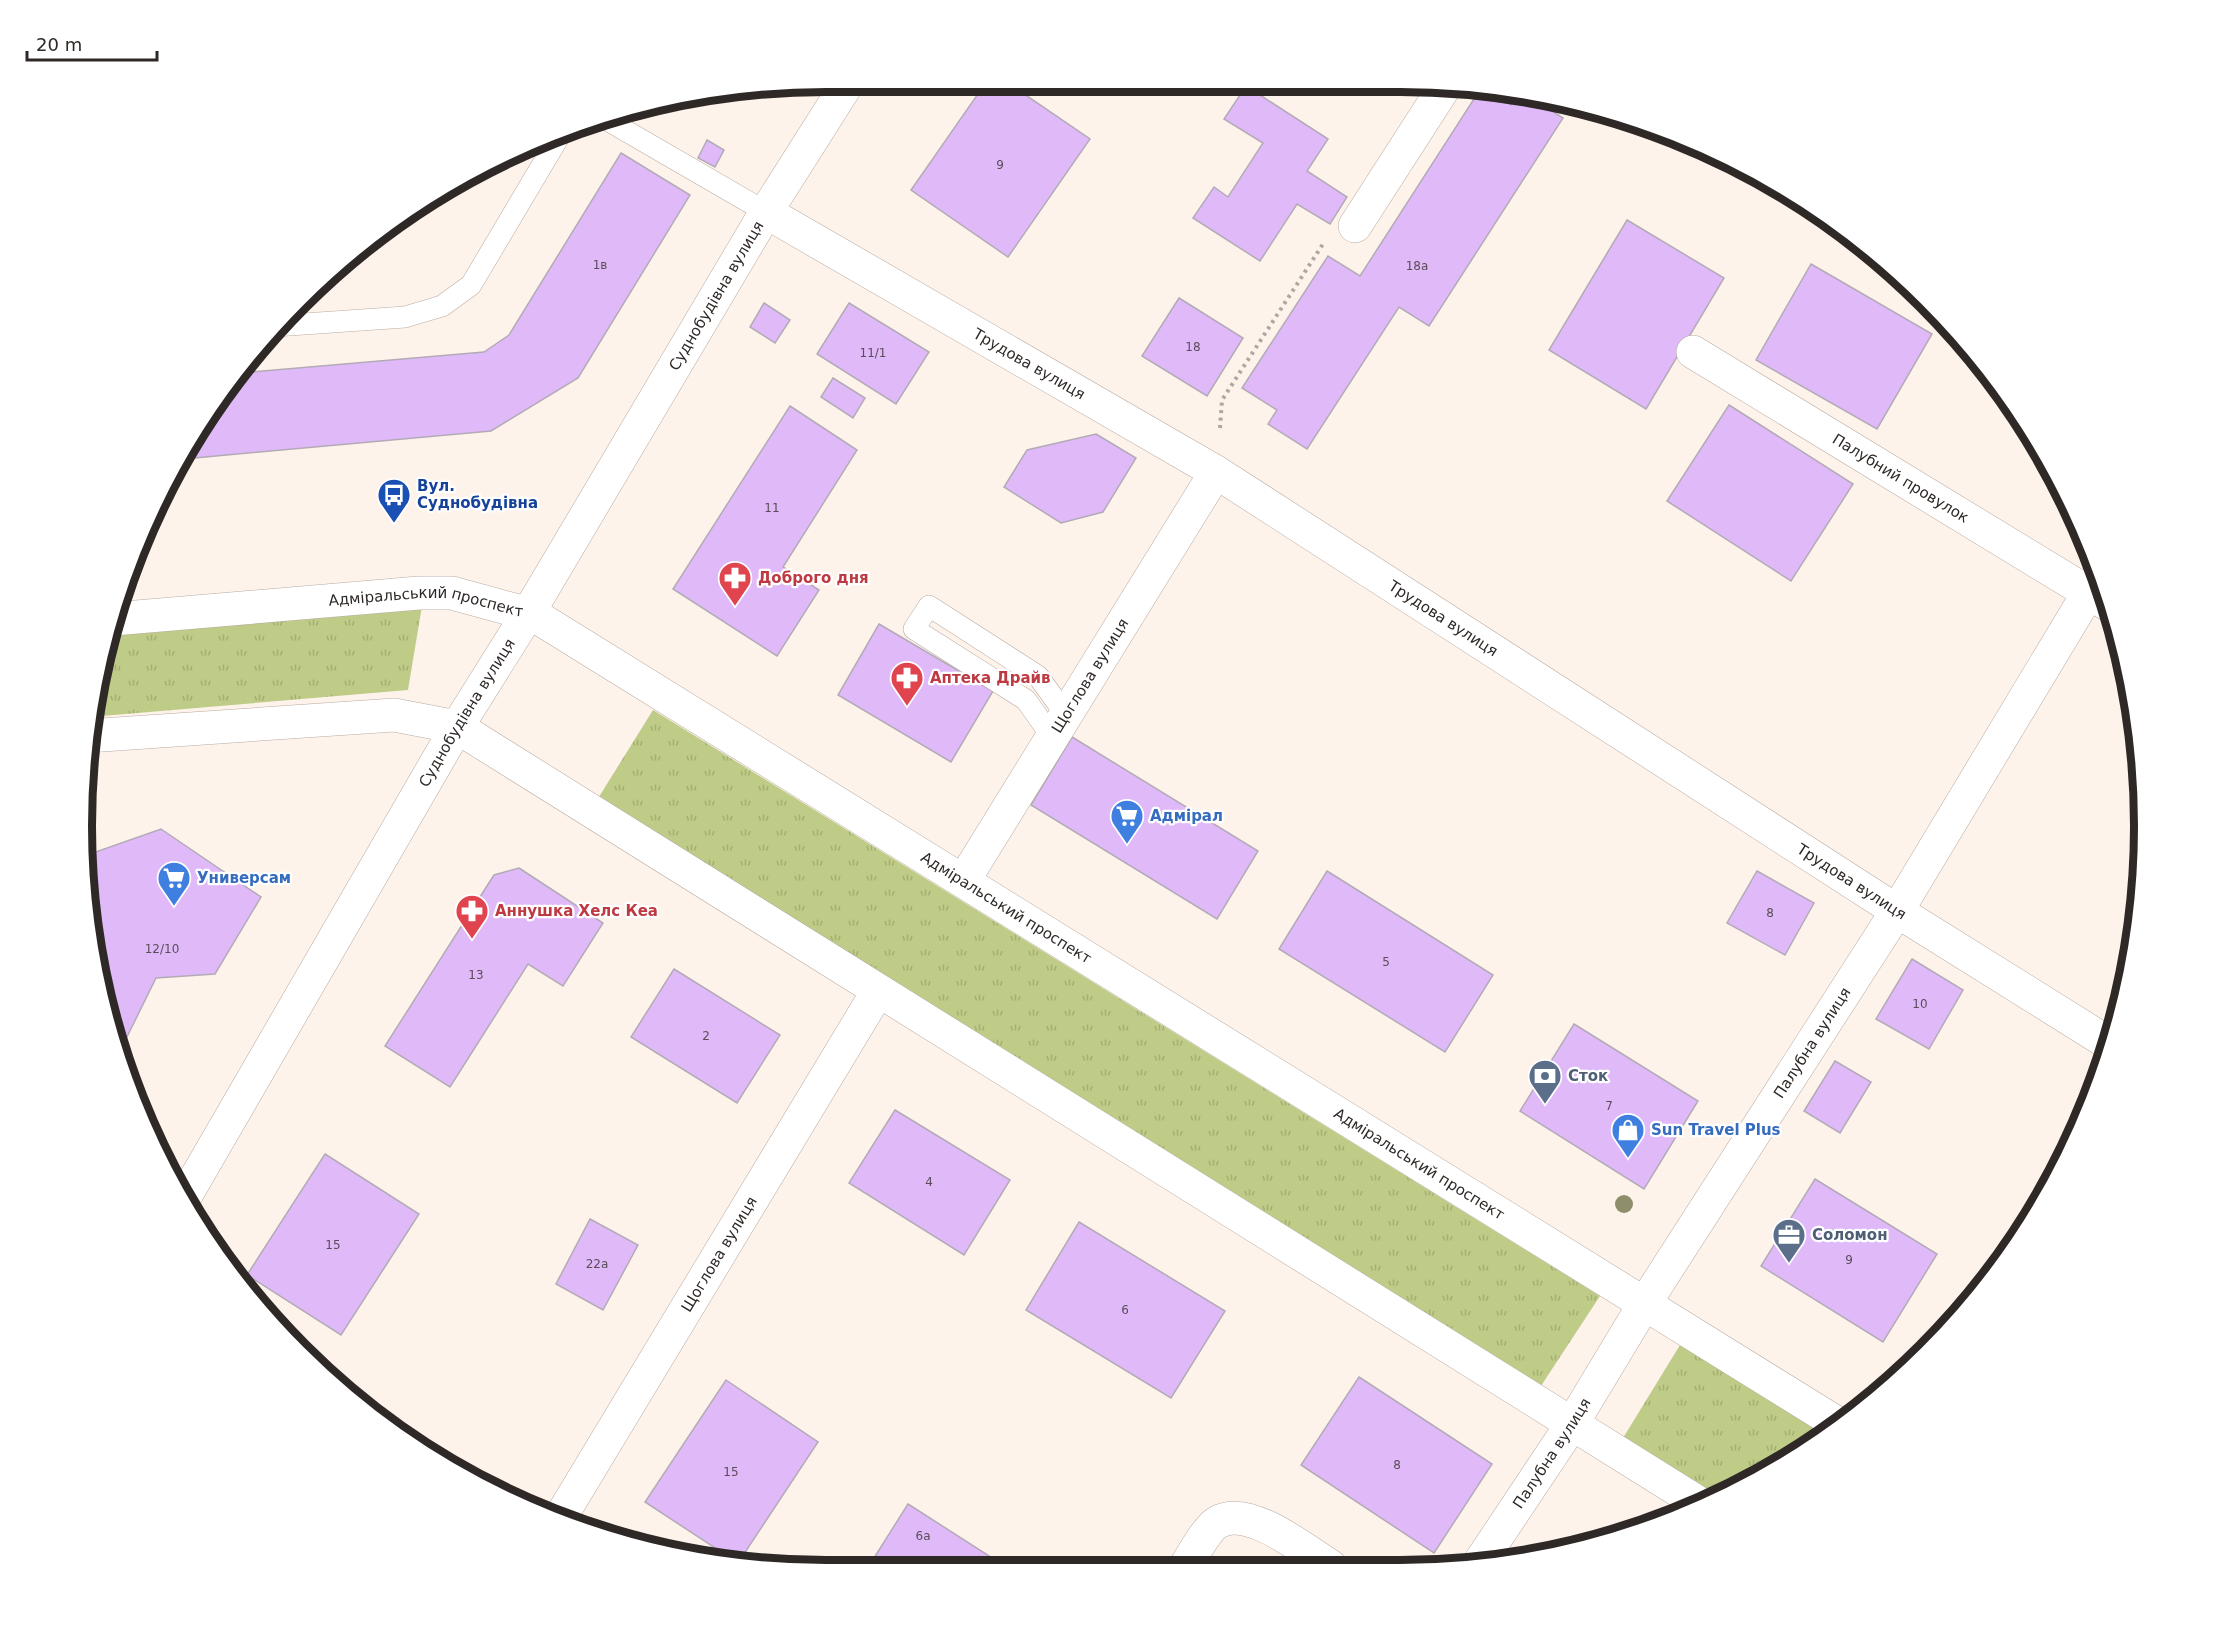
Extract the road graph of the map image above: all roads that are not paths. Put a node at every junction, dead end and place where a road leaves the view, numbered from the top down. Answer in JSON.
{"nodes":[{"id":1,"x":842,"y":92,"type":"edge"},
{"id":2,"x":1440,"y":93,"type":"edge"},
{"id":3,"x":613,"y":123,"type":"edge"},
{"id":4,"x":555,"y":143,"type":"edge"},
{"id":5,"x":766,"y":212,"type":"junction"},
{"id":6,"x":1355,"y":226,"type":"road end"},
{"id":7,"x":290,"y":325,"type":"edge"},
{"id":8,"x":1693,"y":352,"type":"dead end"},
{"id":9,"x":1216,"y":471,"type":"junction"},
{"id":10,"x":2096,"y":589,"type":"edge"},
{"id":11,"x":2097,"y":594,"type":"edge"},
{"id":12,"x":529,"y":612,"type":"junction"},
{"id":13,"x":122,"y":618,"type":"edge"},
{"id":14,"x":1059,"y":726,"type":"junction"},
{"id":15,"x":457,"y":727,"type":"junction"},
{"id":16,"x":97,"y":735,"type":"edge"},
{"id":17,"x":964,"y":880,"type":"junction"},
{"id":18,"x":1897,"y":911,"type":"junction"},
{"id":19,"x":878,"y":991,"type":"junction"},
{"id":20,"x":2102,"y":1039,"type":"edge"},
{"id":21,"x":189,"y":1190,"type":"edge"},
{"id":22,"x":1645,"y":1304,"type":"junction"},
{"id":23,"x":1832,"y":1420,"type":"edge"},
{"id":24,"x":1572,"y":1424,"type":"junction"},
{"id":25,"x":1694,"y":1499,"type":"edge"},
{"id":26,"x":564,"y":1512,"type":"edge"},
{"id":27,"x":1485,"y":1555,"type":"edge"},
{"id":28,"x":1190,"y":1560,"type":"edge"},
{"id":29,"x":1320,"y":1560,"type":"edge"}],
"edges":[{"from":1,"to":5,"type":"street","name":"Суднобудівна вулиця"},
{"from":2,"to":6,"type":"street"},
{"from":3,"to":5,"type":"lane"},
{"from":4,"to":7,"type":"lane"},
{"from":5,"to":9,"type":"street","name":"Трудова вулиця"},
{"from":5,"to":12,"type":"street","name":"Суднобудівна вулиця"},
{"from":8,"to":10,"type":"street","name":"Палубний провулок"},
{"from":9,"to":14,"type":"street","name":"Щоглова вулиця"},
{"from":9,"to":18,"type":"street","name":"Трудова вулиця"},
{"from":11,"to":18,"type":"street","name":"Палубна вулиця"},
{"from":12,"to":13,"type":"street","name":"Адміральський проспект"},
{"from":12,"to":15,"type":"street","name":"Суднобудівна вулиця"},
{"from":12,"to":17,"type":"street","name":"Адміральський проспект"},
{"from":14,"to":14,"type":"lane"},
{"from":14,"to":17,"type":"street","name":"Щоглова вулиця"},
{"from":15,"to":16,"type":"street"},
{"from":15,"to":19,"type":"street"},
{"from":15,"to":21,"type":"street","name":"Суднобудівна вулиця"},
{"from":17,"to":22,"type":"street","name":"Адміральський проспект"},
{"from":18,"to":20,"type":"street","name":"Трудова вулиця"},
{"from":18,"to":22,"type":"street","name":"Палубна вулиця"},
{"from":19,"to":24,"type":"street"},
{"from":19,"to":26,"type":"street","name":"Щоглова вулиця"},
{"from":22,"to":23,"type":"street","name":"Адміральський проспект"},
{"from":22,"to":24,"type":"street","name":"Палубна вулиця"},
{"from":24,"to":25,"type":"street"},
{"from":24,"to":27,"type":"street","name":"Палубна вулиця"},
{"from":28,"to":29,"type":"street"}]}
